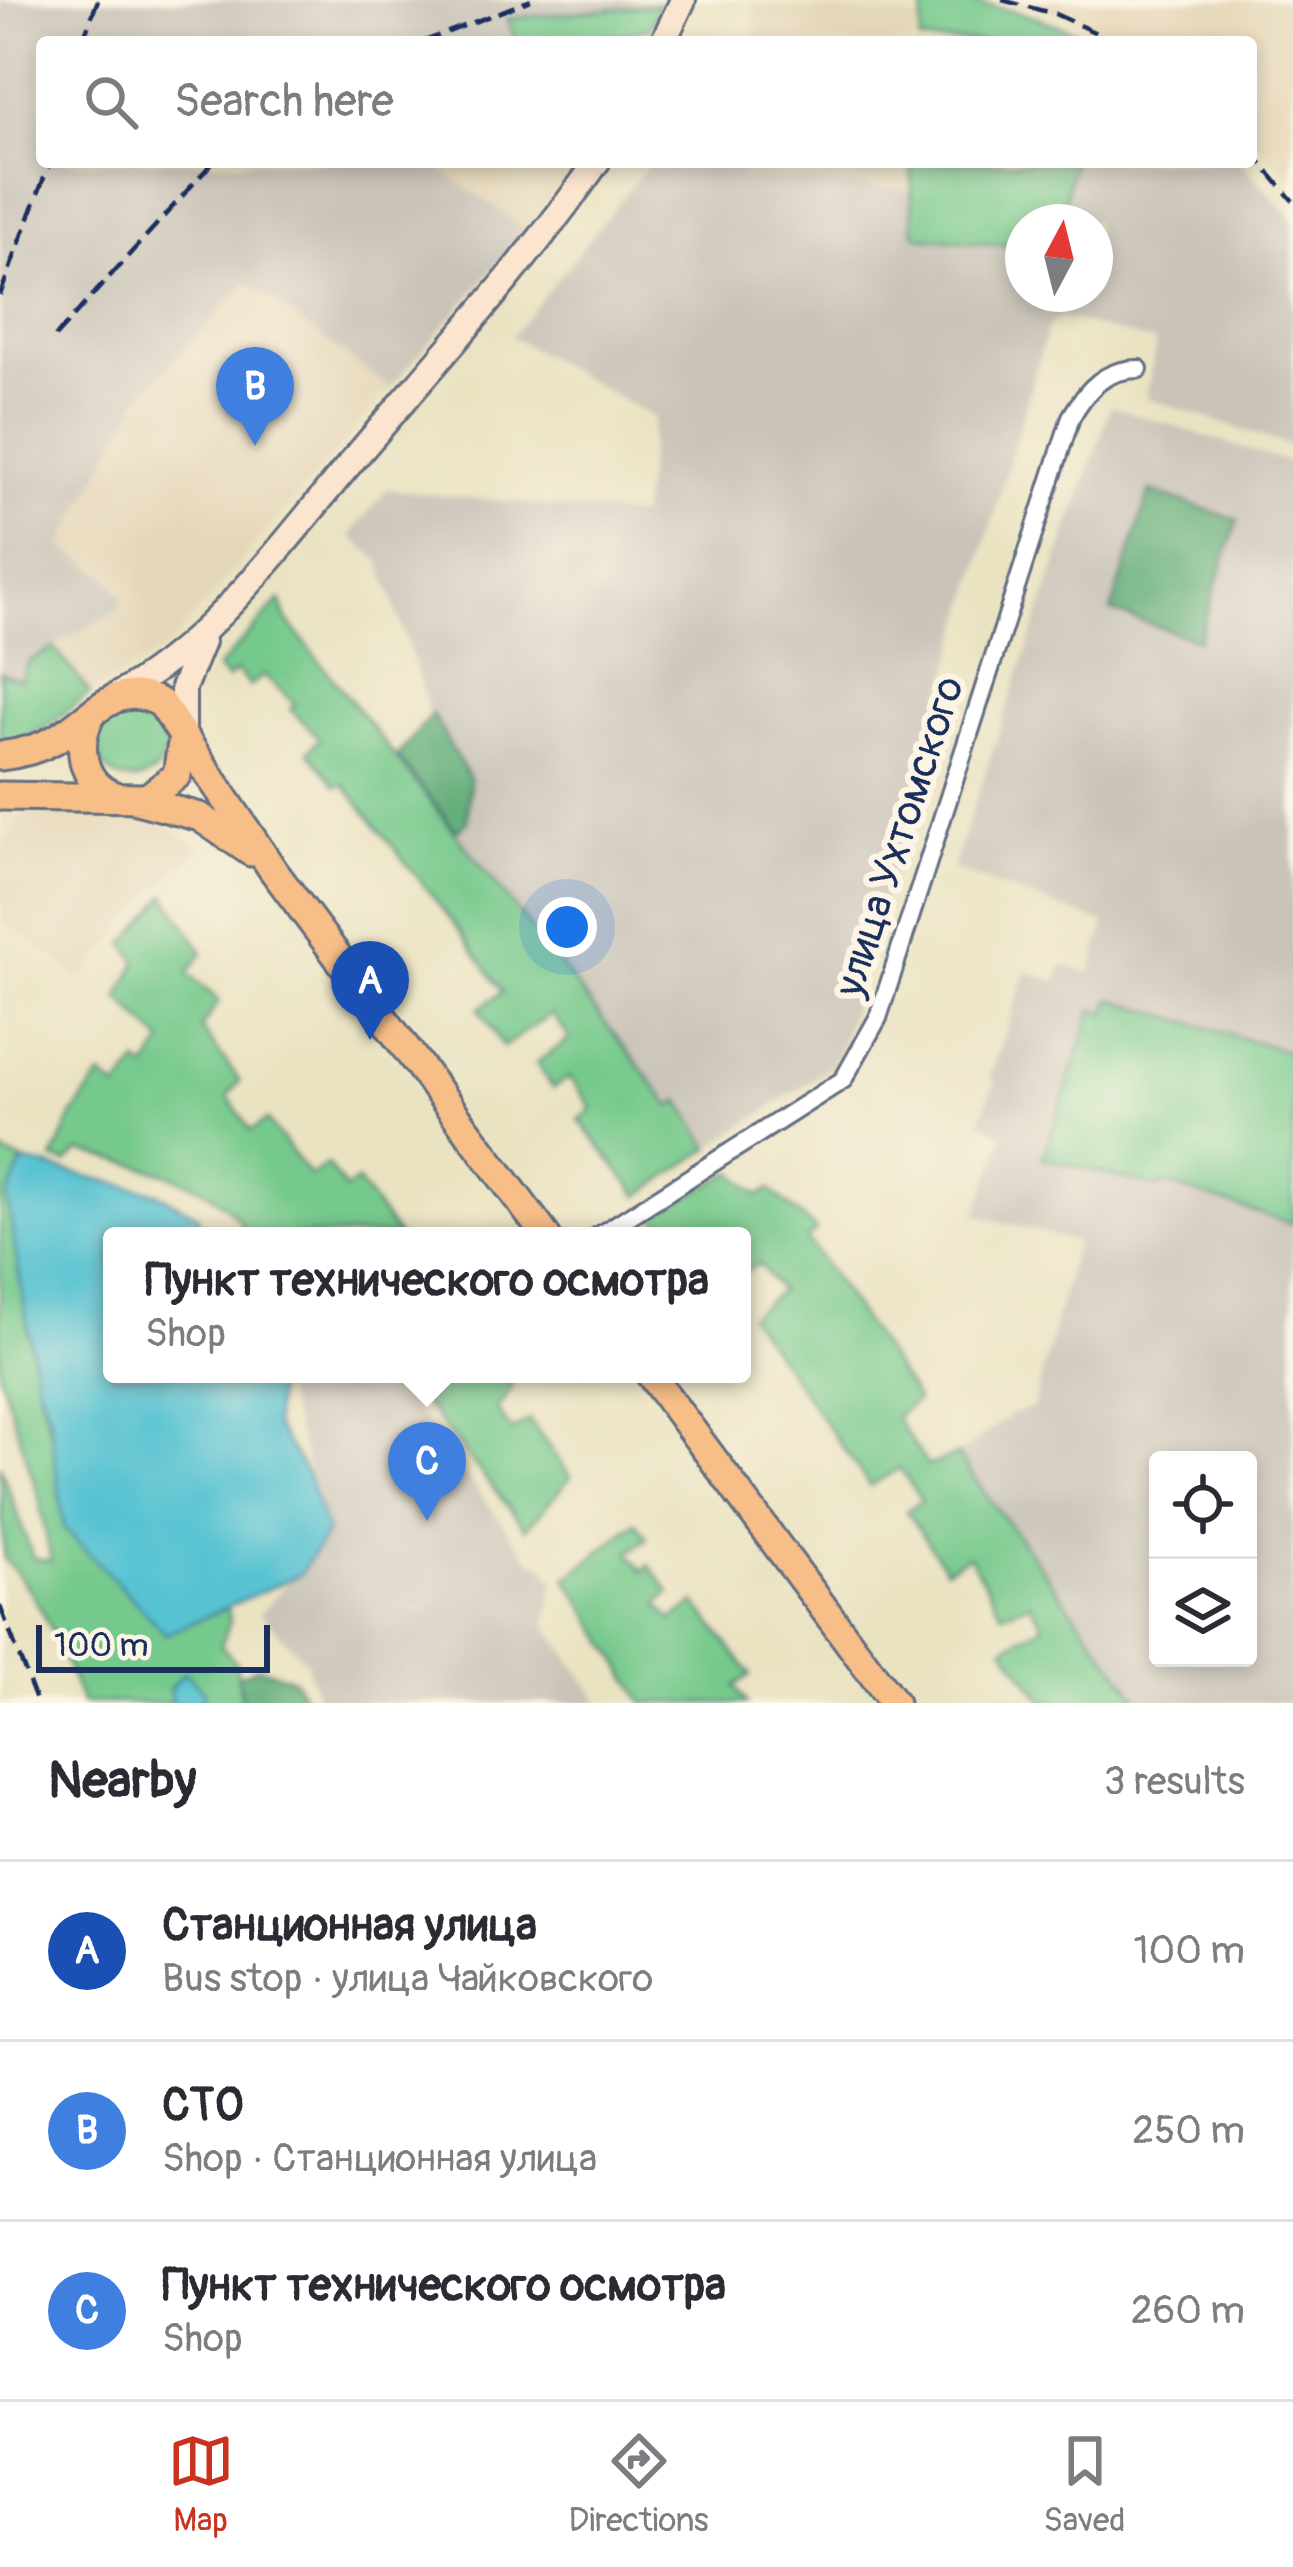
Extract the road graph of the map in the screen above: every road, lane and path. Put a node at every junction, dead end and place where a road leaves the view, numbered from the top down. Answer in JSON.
{"nodes":[{"id":1,"x":682,"y":0,"type":"edge"},
{"id":2,"x":666,"y":36,"type":"edge"},
{"id":3,"x":592,"y":168,"type":"edge"},
{"id":4,"x":1139,"y":369,"type":"dead end"},
{"id":5,"x":219,"y":614,"type":"junction"},
{"id":6,"x":106,"y":701,"type":"junction"},
{"id":7,"x":183,"y":731,"type":"junction"},
{"id":8,"x":0,"y":756,"type":"edge"},
{"id":9,"x":128,"y":799,"type":"junction"},
{"id":10,"x":0,"y":800,"type":"edge"},
{"id":11,"x":273,"y":870,"type":"junction"},
{"id":12,"x":539,"y":1227,"type":"edge"},
{"id":13,"x":613,"y":1227,"type":"edge"},
{"id":14,"x":657,"y":1383,"type":"edge"},
{"id":15,"x":895,"y":1703,"type":"edge"}],
"edges":[{"from":1,"to":2,"type":"main road"},
{"from":3,"to":5,"type":"main road"},
{"from":4,"to":13,"type":"street","name":"улица Ухтомского"},
{"from":5,"to":6,"type":"main road"},
{"from":5,"to":7,"type":"main road"},
{"from":6,"to":7,"type":"main road"},
{"from":6,"to":8,"type":"main road"},
{"from":6,"to":9,"type":"main road"},
{"from":7,"to":9,"type":"main road"},
{"from":7,"to":11,"type":"main road"},
{"from":9,"to":10,"type":"main road"},
{"from":9,"to":11,"type":"main road"},
{"from":11,"to":12,"type":"main road"},
{"from":14,"to":15,"type":"main road"}]}
